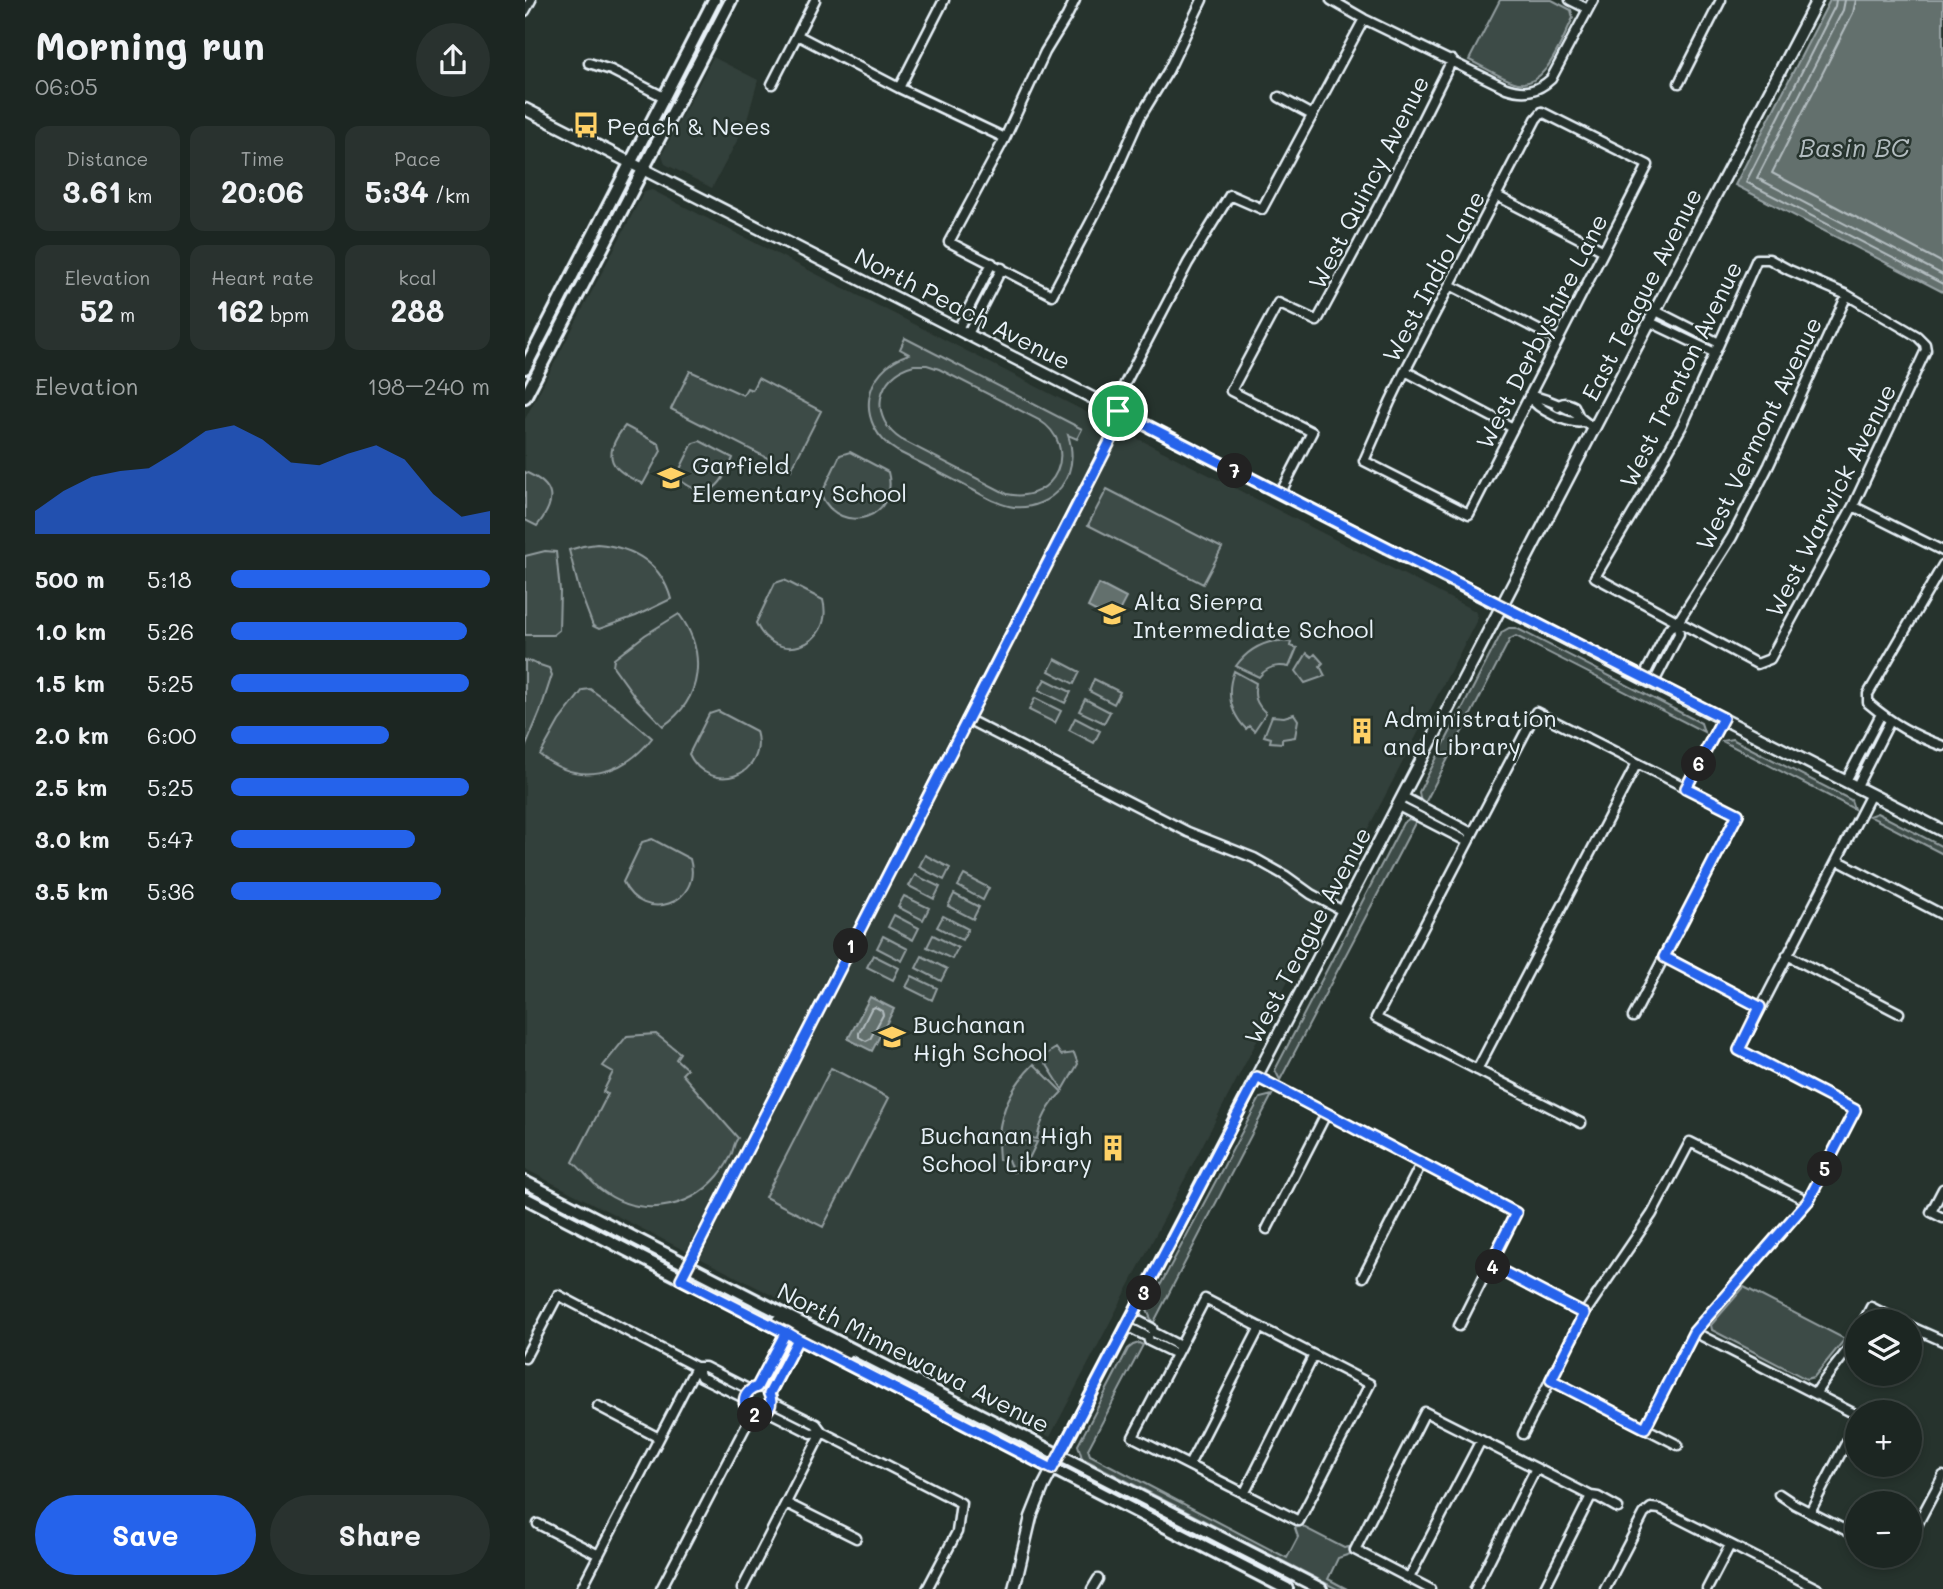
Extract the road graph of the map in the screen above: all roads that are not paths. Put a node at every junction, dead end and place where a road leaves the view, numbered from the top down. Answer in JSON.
{"nodes":[{"id":1,"x":531,"y":0,"type":"edge"},
{"id":2,"x":714,"y":0,"type":"edge"},
{"id":3,"x":731,"y":0,"type":"edge"},
{"id":4,"x":815,"y":0,"type":"edge"},
{"id":5,"x":944,"y":0,"type":"edge"},
{"id":6,"x":1075,"y":0,"type":"edge"},
{"id":7,"x":1202,"y":0,"type":"edge"},
{"id":8,"x":1331,"y":0,"type":"edge"},
{"id":9,"x":1570,"y":0,"type":"edge"},
{"id":10,"x":1593,"y":0,"type":"edge"},
{"id":11,"x":1721,"y":0,"type":"edge"},
{"id":12,"x":1817,"y":0,"type":"edge"},
{"id":13,"x":1588,"y":9,"type":"junction"},
{"id":14,"x":525,"y":11,"type":"edge"},
{"id":15,"x":1364,"y":19,"type":"junction"},
{"id":16,"x":797,"y":35,"type":"junction"},
{"id":17,"x":1453,"y":60,"type":"junction"},
{"id":18,"x":589,"y":62,"type":"dead end"},
{"id":19,"x":1679,"y":83,"type":"dead end"},
{"id":20,"x":772,"y":84,"type":"dead end"},
{"id":21,"x":899,"y":88,"type":"junction"},
{"id":22,"x":664,"y":97,"type":"junction"},
{"id":23,"x":1279,"y":97,"type":"dead end"},
{"id":24,"x":525,"y":109,"type":"edge"},
{"id":25,"x":1312,"y":115,"type":"junction"},
{"id":26,"x":1005,"y":138,"type":"junction"},
{"id":27,"x":630,"y":161,"type":"junction"},
{"id":28,"x":1648,"y":165,"type":"joint"},
{"id":29,"x":643,"y":168,"type":"junction"},
{"id":30,"x":1497,"y":196,"type":"junction"},
{"id":31,"x":1604,"y":251,"type":"junction"},
{"id":32,"x":992,"y":263,"type":"junction"},
{"id":33,"x":1002,"y":268,"type":"junction"},
{"id":34,"x":1450,"y":285,"type":"junction"},
{"id":35,"x":1847,"y":295,"type":"junction"},
{"id":36,"x":1656,"y":311,"type":"junction"},
{"id":37,"x":1650,"y":322,"type":"junction"},
{"id":38,"x":958,"y":329,"type":"junction"},
{"id":39,"x":968,"y":334,"type":"junction"},
{"id":40,"x":1558,"y":340,"type":"junction"},
{"id":41,"x":1719,"y":343,"type":"junction"},
{"id":42,"x":1714,"y":353,"type":"junction"},
{"id":43,"x":525,"y":368,"type":"edge"},
{"id":44,"x":1405,"y":371,"type":"junction"},
{"id":45,"x":1529,"y":396,"type":"junction"},
{"id":46,"x":525,"y":397,"type":"edge"},
{"id":47,"x":1556,"y":410,"type":"junction"},
{"id":48,"x":1118,"y":411,"type":"junction"},
{"id":49,"x":1580,"y":419,"type":"junction"},
{"id":50,"x":1513,"y":428,"type":"junction"},
{"id":51,"x":1595,"y":428,"type":"junction"},
{"id":52,"x":1280,"y":494,"type":"junction"},
{"id":53,"x":1853,"y":506,"type":"junction"},
{"id":54,"x":1469,"y":514,"type":"joint"},
{"id":55,"x":1943,"y":551,"type":"edge"},
{"id":56,"x":1943,"y":565,"type":"edge"},
{"id":57,"x":1502,"y":607,"type":"junction"},
{"id":58,"x":1678,"y":622,"type":"junction"},
{"id":59,"x":1643,"y":678,"type":"junction"},
{"id":60,"x":1653,"y":684,"type":"junction"},
{"id":61,"x":1881,"y":714,"type":"junction"},
{"id":62,"x":1723,"y":718,"type":"junction"},
{"id":63,"x":967,"y":719,"type":"junction"},
{"id":64,"x":1890,"y":721,"type":"junction"},
{"id":65,"x":1943,"y":746,"type":"edge"},
{"id":66,"x":1637,"y":763,"type":"junction"},
{"id":67,"x":1846,"y":781,"type":"junction"},
{"id":68,"x":1857,"y":786,"type":"junction"},
{"id":69,"x":1686,"y":788,"type":"junction"},
{"id":70,"x":1871,"y":794,"type":"junction"},
{"id":71,"x":1401,"y":802,"type":"junction"},
{"id":72,"x":1943,"y":831,"type":"edge"},
{"id":73,"x":1472,"y":833,"type":"junction"},
{"id":74,"x":1468,"y":842,"type":"junction"},
{"id":75,"x":1836,"y":860,"type":"junction"},
{"id":76,"x":1343,"y":911,"type":"junction"},
{"id":77,"x":1943,"y":915,"type":"edge"},
{"id":78,"x":1787,"y":955,"type":"junction"},
{"id":79,"x":1664,"y":957,"type":"junction"},
{"id":80,"x":1760,"y":1007,"type":"junction"},
{"id":81,"x":1899,"y":1013,"type":"dead end"},
{"id":82,"x":1633,"y":1017,"type":"dead end"},
{"id":83,"x":1477,"y":1070,"type":"junction"},
{"id":84,"x":1257,"y":1077,"type":"junction"},
{"id":85,"x":1326,"y":1114,"type":"junction"},
{"id":86,"x":1581,"y":1123,"type":"dead end"},
{"id":87,"x":1421,"y":1164,"type":"junction"},
{"id":88,"x":525,"y":1182,"type":"edge"},
{"id":89,"x":1943,"y":1189,"type":"edge"},
{"id":90,"x":525,"y":1198,"type":"edge"},
{"id":91,"x":1808,"y":1201,"type":"junction"},
{"id":92,"x":1943,"y":1218,"type":"edge"},
{"id":93,"x":1267,"y":1229,"type":"dead end"},
{"id":94,"x":688,"y":1265,"type":"junction"},
{"id":95,"x":1490,"y":1265,"type":"junction"},
{"id":96,"x":1363,"y":1278,"type":"dead end"},
{"id":97,"x":681,"y":1279,"type":"junction"},
{"id":98,"x":736,"y":1306,"type":"junction"},
{"id":99,"x":1584,"y":1314,"type":"junction"},
{"id":100,"x":1129,"y":1322,"type":"junction"},
{"id":101,"x":1459,"y":1326,"type":"dead end"},
{"id":102,"x":1260,"y":1327,"type":"junction"},
{"id":103,"x":1922,"y":1331,"type":"edge"},
{"id":104,"x":786,"y":1332,"type":"junction"},
{"id":105,"x":1694,"y":1332,"type":"junction"},
{"id":106,"x":798,"y":1339,"type":"junction"},
{"id":107,"x":1942,"y":1339,"type":"edge"},
{"id":108,"x":1180,"y":1346,"type":"junction"},
{"id":109,"x":851,"y":1349,"type":"junction"},
{"id":110,"x":1175,"y":1354,"type":"junction"},
{"id":111,"x":1845,"y":1354,"type":"edge"},
{"id":112,"x":1314,"y":1355,"type":"junction"},
{"id":113,"x":525,"y":1357,"type":"edge"},
{"id":114,"x":696,"y":1367,"type":"junction"},
{"id":115,"x":1551,"y":1380,"type":"junction"},
{"id":116,"x":750,"y":1392,"type":"junction"},
{"id":117,"x":1816,"y":1393,"type":"junction"},
{"id":118,"x":771,"y":1398,"type":"junction"},
{"id":119,"x":598,"y":1406,"type":"dead end"},
{"id":120,"x":1845,"y":1409,"type":"edge"},
{"id":121,"x":767,"y":1411,"type":"junction"},
{"id":122,"x":753,"y":1414,"type":"junction"},
{"id":123,"x":1645,"y":1428,"type":"junction"},
{"id":124,"x":822,"y":1432,"type":"junction"},
{"id":125,"x":1523,"y":1434,"type":"dead end"},
{"id":126,"x":659,"y":1438,"type":"junction"},
{"id":127,"x":1481,"y":1440,"type":"junction"},
{"id":128,"x":1678,"y":1445,"type":"dead end"},
{"id":129,"x":1845,"y":1445,"type":"edge"},
{"id":130,"x":1059,"y":1455,"type":"junction"},
{"id":131,"x":1189,"y":1465,"type":"junction"},
{"id":132,"x":1536,"y":1468,"type":"junction"},
{"id":133,"x":1052,"y":1469,"type":"junction"},
{"id":134,"x":1943,"y":1476,"type":"edge"},
{"id":135,"x":1244,"y":1493,"type":"junction"},
{"id":136,"x":1779,"y":1494,"type":"dead end"},
{"id":137,"x":1591,"y":1496,"type":"junction"},
{"id":138,"x":786,"y":1503,"type":"junction"},
{"id":139,"x":1618,"y":1508,"type":"dead end"},
{"id":140,"x":1810,"y":1511,"type":"junction"},
{"id":141,"x":1922,"y":1516,"type":"edge"},
{"id":142,"x":538,"y":1524,"type":"dead end"},
{"id":143,"x":1845,"y":1530,"type":"edge"},
{"id":144,"x":856,"y":1538,"type":"dead end"},
{"id":145,"x":1730,"y":1545,"type":"junction"},
{"id":146,"x":599,"y":1555,"type":"junction"},
{"id":147,"x":1409,"y":1578,"type":"junction"},
{"id":148,"x":1098,"y":1579,"type":"dead end"},
{"id":149,"x":1811,"y":1588,"type":"edge"},
{"id":150,"x":582,"y":1589,"type":"edge"},
{"id":151,"x":661,"y":1589,"type":"edge"},
{"id":152,"x":742,"y":1589,"type":"edge"},
{"id":153,"x":927,"y":1589,"type":"edge"},
{"id":154,"x":1014,"y":1589,"type":"edge"},
{"id":155,"x":1092,"y":1589,"type":"edge"},
{"id":156,"x":1287,"y":1589,"type":"edge"},
{"id":157,"x":1321,"y":1589,"type":"edge"},
{"id":158,"x":1430,"y":1589,"type":"edge"},
{"id":159,"x":1475,"y":1589,"type":"edge"},
{"id":160,"x":1544,"y":1589,"type":"edge"},
{"id":161,"x":1605,"y":1589,"type":"edge"},
{"id":162,"x":1707,"y":1589,"type":"edge"}],
"edges":[{"from":1,"to":14,"type":"street"},
{"from":2,"to":22,"type":"main road"},
{"from":3,"to":29,"type":"main road"},
{"from":4,"to":16,"type":"street"},
{"from":5,"to":21,"type":"street"},
{"from":6,"to":26,"type":"street"},
{"from":7,"to":33,"type":"street"},
{"from":8,"to":15,"type":"street"},
{"from":9,"to":13,"type":"street"},
{"from":10,"to":13,"type":"street"},
{"from":11,"to":19,"type":"street"},
{"from":12,"to":36,"type":"street","name":"East Teague Avenue"},
{"from":13,"to":17,"type":"street"},
{"from":15,"to":17,"type":"street"},
{"from":15,"to":25,"type":"street"},
{"from":16,"to":20,"type":"street"},
{"from":16,"to":21,"type":"street"},
{"from":17,"to":52,"type":"street","name":"West Quincy Avenue"},
{"from":18,"to":22,"type":"street"},
{"from":21,"to":26,"type":"street"},
{"from":22,"to":27,"type":"main road"},
{"from":23,"to":25,"type":"street"},
{"from":24,"to":27,"type":"street","name":"North Peach Avenue"},
{"from":25,"to":48,"type":"street"},
{"from":26,"to":32,"type":"street"},
{"from":27,"to":29,"type":"street","name":"North Peach Avenue"},
{"from":27,"to":43,"type":"main road"},
{"from":28,"to":30,"type":"street","name":"West Indio Lane"},
{"from":28,"to":31,"type":"street","name":"West Derbyshire Lane"},
{"from":29,"to":38,"type":"street","name":"North Peach Avenue"},
{"from":29,"to":46,"type":"main road"},
{"from":30,"to":31,"type":"street"},
{"from":30,"to":34,"type":"street","name":"West Indio Lane"},
{"from":31,"to":40,"type":"street","name":"West Derbyshire Lane"},
{"from":32,"to":33,"type":"street"},
{"from":32,"to":38,"type":"street"},
{"from":33,"to":39,"type":"street"},
{"from":34,"to":40,"type":"street"},
{"from":34,"to":44,"type":"street","name":"West Indio Lane"},
{"from":35,"to":41,"type":"street","name":"West Trenton Avenue"},
{"from":35,"to":53,"type":"street","name":"West Warwick Avenue"},
{"from":35,"to":58,"type":"street","name":"West Vermont Avenue"},
{"from":36,"to":37,"type":"street","name":"East Teague Avenue"},
{"from":36,"to":41,"type":"street"},
{"from":37,"to":42,"type":"street"},
{"from":37,"to":51,"type":"street","name":"East Teague Avenue"},
{"from":38,"to":39,"type":"street","name":"North Peach Avenue"},
{"from":39,"to":48,"type":"street","name":"North Peach Avenue"},
{"from":40,"to":45,"type":"street","name":"West Derbyshire Lane"},
{"from":41,"to":42,"type":"street","name":"West Trenton Avenue"},
{"from":42,"to":58,"type":"street","name":"West Trenton Avenue"},
{"from":44,"to":50,"type":"street"},
{"from":44,"to":54,"type":"street","name":"West Indio Lane"},
{"from":45,"to":47,"type":"street"},
{"from":45,"to":50,"type":"street","name":"West Derbyshire Lane"},
{"from":47,"to":49,"type":"street"},
{"from":47,"to":49,"type":"street"},
{"from":48,"to":52,"type":"street","name":"North Peach Avenue"},
{"from":48,"to":63,"type":"street"},
{"from":49,"to":51,"type":"street"},
{"from":50,"to":54,"type":"street","name":"West Derbyshire Lane"},
{"from":51,"to":57,"type":"street","name":"East Teague Avenue"},
{"from":52,"to":57,"type":"street","name":"North Peach Avenue"},
{"from":53,"to":55,"type":"street"},
{"from":53,"to":58,"type":"street","name":"West Warwick Avenue"},
{"from":56,"to":61,"type":"street"},
{"from":57,"to":59,"type":"street","name":"North Peach Avenue"},
{"from":57,"to":71,"type":"street","name":"West Teague Avenue"},
{"from":58,"to":59,"type":"street","name":"West Vermont Avenue"},
{"from":58,"to":60,"type":"street","name":"West Vermont Avenue"},
{"from":59,"to":60,"type":"street","name":"North Peach Avenue"},
{"from":60,"to":62,"type":"street","name":"North Peach Avenue"},
{"from":61,"to":64,"type":"street"},
{"from":61,"to":67,"type":"street"},
{"from":62,"to":67,"type":"street","name":"North Peach Avenue"},
{"from":62,"to":69,"type":"street"},
{"from":63,"to":76,"type":"street"},
{"from":63,"to":94,"type":"street"},
{"from":64,"to":65,"type":"street"},
{"from":64,"to":68,"type":"street"},
{"from":66,"to":69,"type":"street"},
{"from":66,"to":73,"type":"street"},
{"from":66,"to":83,"type":"street"},
{"from":67,"to":68,"type":"street","name":"North Peach Avenue"},
{"from":68,"to":70,"type":"street","name":"North Peach Avenue"},
{"from":69,"to":79,"type":"street"},
{"from":70,"to":72,"type":"street","name":"North Peach Avenue"},
{"from":70,"to":75,"type":"street"},
{"from":71,"to":73,"type":"street"},
{"from":71,"to":74,"type":"street"},
{"from":71,"to":76,"type":"street","name":"West Teague Avenue"},
{"from":73,"to":74,"type":"street"},
{"from":74,"to":83,"type":"street"},
{"from":75,"to":77,"type":"street"},
{"from":75,"to":78,"type":"street"},
{"from":76,"to":84,"type":"street","name":"West Teague Avenue"},
{"from":78,"to":80,"type":"street"},
{"from":78,"to":81,"type":"street"},
{"from":79,"to":80,"type":"street"},
{"from":79,"to":82,"type":"street"},
{"from":80,"to":91,"type":"street"},
{"from":83,"to":86,"type":"street"},
{"from":84,"to":85,"type":"street"},
{"from":84,"to":100,"type":"street","name":"West Teague Avenue"},
{"from":85,"to":87,"type":"street"},
{"from":85,"to":93,"type":"street"},
{"from":87,"to":95,"type":"street"},
{"from":87,"to":96,"type":"street"},
{"from":88,"to":94,"type":"main road","name":"North Minnewawa Avenue"},
{"from":89,"to":92,"type":"street"},
{"from":90,"to":97,"type":"main road","name":"North Minnewawa Avenue"},
{"from":91,"to":99,"type":"street"},
{"from":91,"to":105,"type":"street"},
{"from":94,"to":97,"type":"street"},
{"from":94,"to":109,"type":"main road","name":"North Minnewawa Avenue"},
{"from":95,"to":99,"type":"street"},
{"from":95,"to":101,"type":"street"},
{"from":97,"to":98,"type":"main road","name":"North Minnewawa Avenue"},
{"from":98,"to":104,"type":"main road","name":"North Minnewawa Avenue"},
{"from":98,"to":109,"type":"main road"},
{"from":99,"to":115,"type":"street"},
{"from":100,"to":108,"type":"street"},
{"from":100,"to":110,"type":"street"},
{"from":100,"to":130,"type":"street","name":"West Teague Avenue"},
{"from":102,"to":108,"type":"street"},
{"from":102,"to":112,"type":"street"},
{"from":102,"to":131,"type":"street"},
{"from":103,"to":107,"type":"street"},
{"from":104,"to":106,"type":"main road","name":"North Minnewawa Avenue"},
{"from":104,"to":116,"type":"street"},
{"from":105,"to":117,"type":"street"},
{"from":105,"to":123,"type":"street"},
{"from":106,"to":118,"type":"street"},
{"from":106,"to":133,"type":"main road","name":"North Minnewawa Avenue"},
{"from":108,"to":110,"type":"street"},
{"from":109,"to":130,"type":"main road","name":"North Minnewawa Avenue"},
{"from":110,"to":131,"type":"street"},
{"from":111,"to":117,"type":"street"},
{"from":112,"to":135,"type":"street"},
{"from":112,"to":135,"type":"street"},
{"from":113,"to":114,"type":"street"},
{"from":114,"to":116,"type":"street"},
{"from":114,"to":126,"type":"street"},
{"from":115,"to":123,"type":"street"},
{"from":115,"to":125,"type":"street"},
{"from":116,"to":118,"type":"street"},
{"from":116,"to":122,"type":"street"},
{"from":117,"to":120,"type":"street"},
{"from":118,"to":121,"type":"street"},
{"from":118,"to":124,"type":"street"},
{"from":119,"to":126,"type":"street"},
{"from":121,"to":122,"type":"street"},
{"from":121,"to":124,"type":"street"},
{"from":122,"to":151,"type":"street"},
{"from":123,"to":128,"type":"street"},
{"from":124,"to":138,"type":"street"},
{"from":124,"to":153,"type":"street"},
{"from":126,"to":146,"type":"street"},
{"from":127,"to":132,"type":"street"},
{"from":127,"to":147,"type":"street"},
{"from":127,"to":147,"type":"street"},
{"from":129,"to":140,"type":"street"},
{"from":130,"to":133,"type":"street","name":"West Teague Avenue"},
{"from":130,"to":157,"type":"main road","name":"North Minnewawa Avenue"},
{"from":131,"to":135,"type":"street"},
{"from":132,"to":137,"type":"street"},
{"from":132,"to":159,"type":"street"},
{"from":133,"to":154,"type":"street","name":"West Teague Avenue"},
{"from":133,"to":156,"type":"main road","name":"North Minnewawa Avenue"},
{"from":134,"to":141,"type":"street"},
{"from":136,"to":140,"type":"street"},
{"from":137,"to":139,"type":"street"},
{"from":137,"to":160,"type":"street"},
{"from":138,"to":144,"type":"street"},
{"from":138,"to":152,"type":"street"},
{"from":140,"to":143,"type":"street"},
{"from":142,"to":146,"type":"street"},
{"from":145,"to":149,"type":"street"},
{"from":145,"to":161,"type":"street"},
{"from":145,"to":162,"type":"street"},
{"from":146,"to":150,"type":"street"},
{"from":147,"to":158,"type":"street"},
{"from":148,"to":155,"type":"street"}]}
